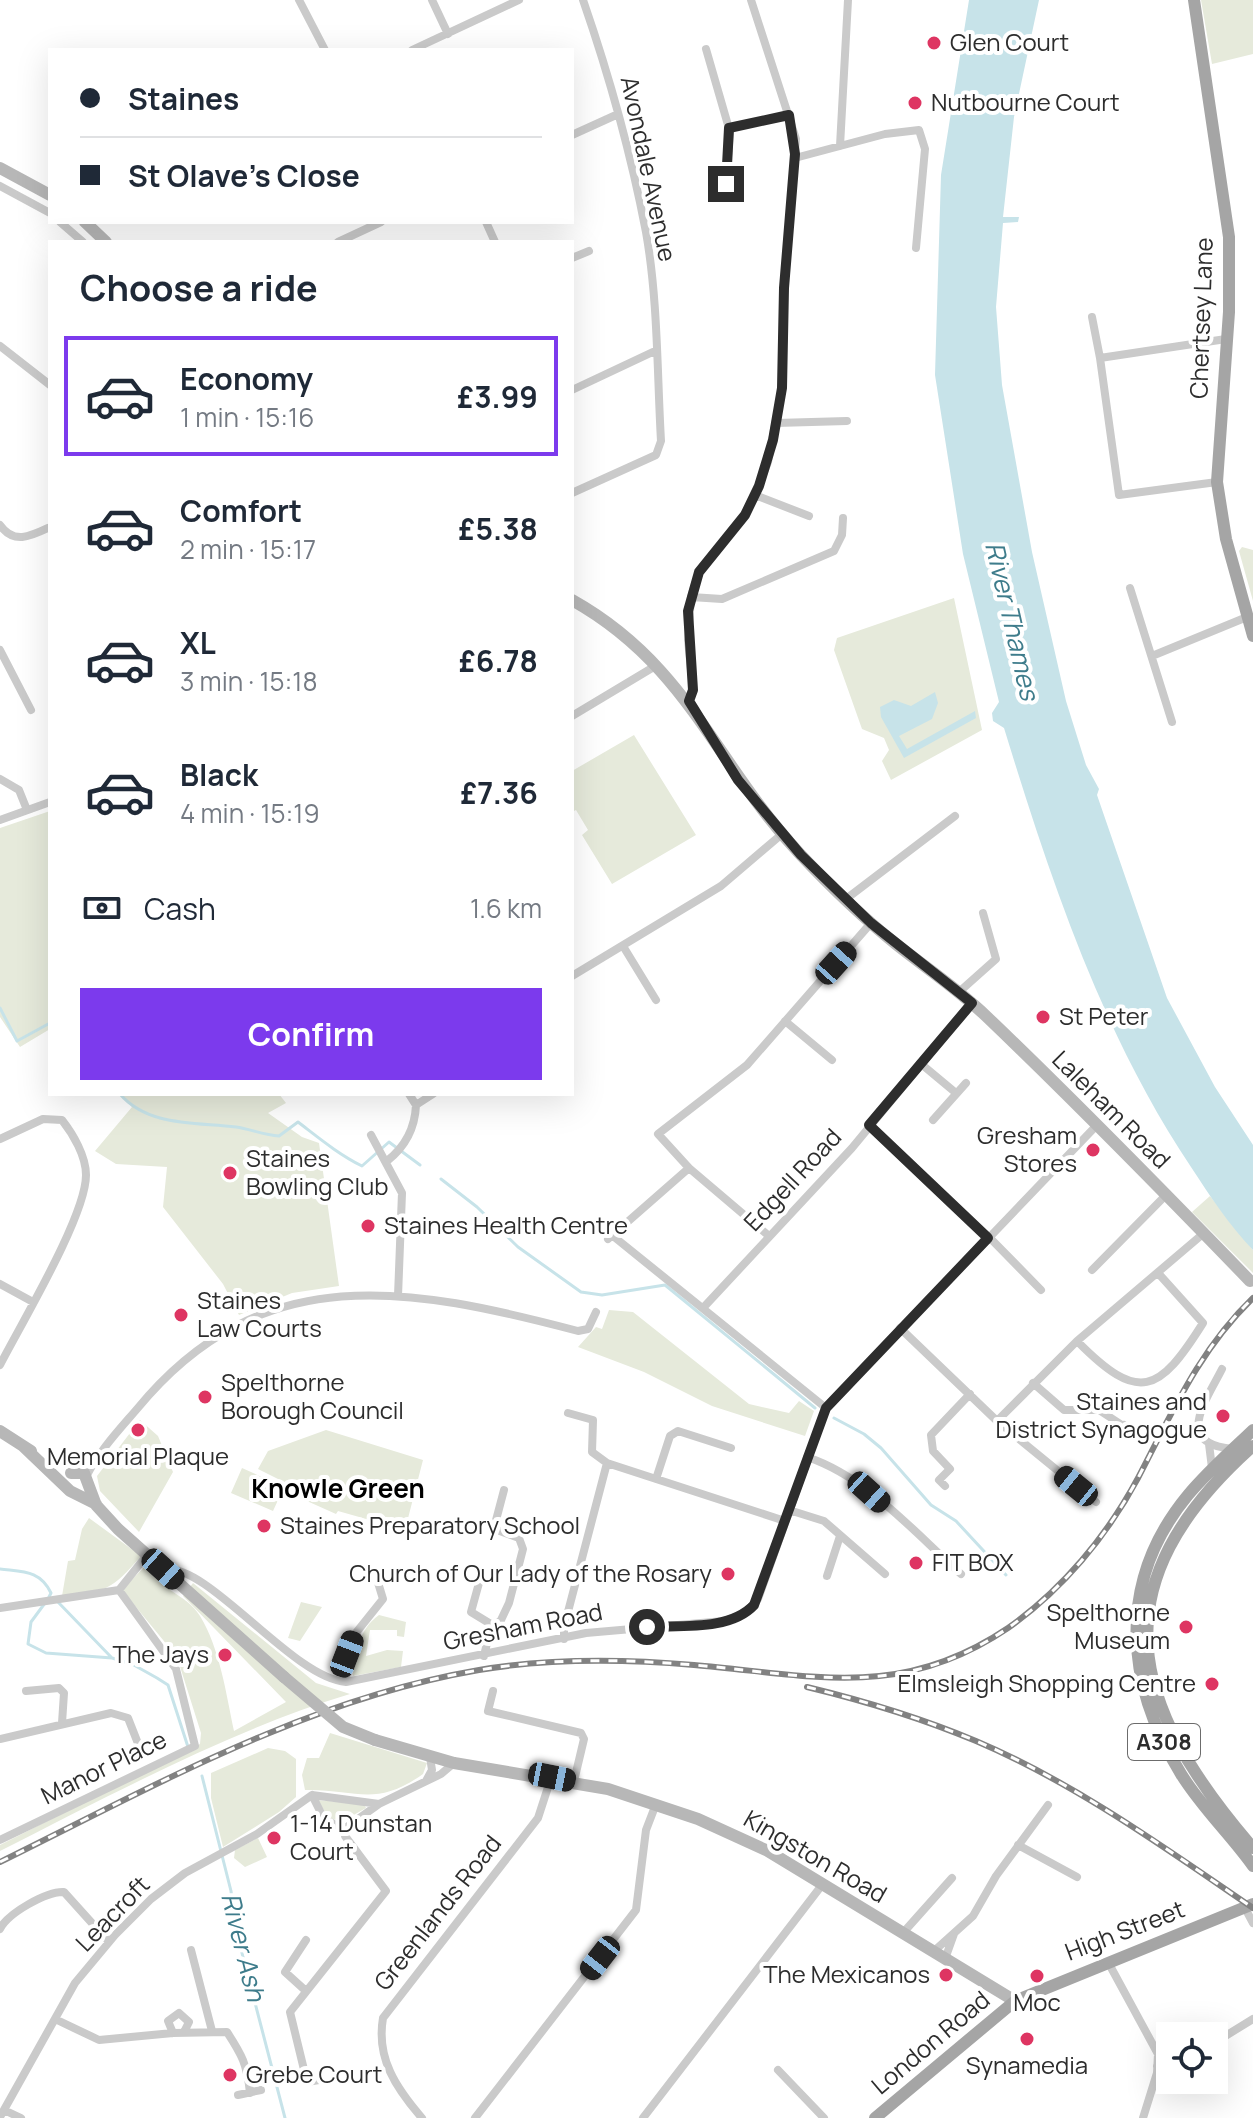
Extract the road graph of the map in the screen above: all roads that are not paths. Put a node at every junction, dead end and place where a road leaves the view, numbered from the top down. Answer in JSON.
{"nodes":[{"id":1,"x":299,"y":0,"type":"edge"},
{"id":2,"x":432,"y":0,"type":"edge"},
{"id":3,"x":519,"y":0,"type":"edge"},
{"id":4,"x":583,"y":0,"type":"edge"},
{"id":5,"x":751,"y":0,"type":"edge"},
{"id":6,"x":848,"y":0,"type":"edge"},
{"id":7,"x":1194,"y":0,"type":"edge"},
{"id":8,"x":448,"y":34,"type":"junction"},
{"id":9,"x":324,"y":48,"type":"edge"},
{"id":10,"x":416,"y":48,"type":"edge"},
{"id":11,"x":699,"y":62,"type":"dead end"},
{"id":12,"x":616,"y":115,"type":"junction"},
{"id":13,"x":789,"y":115,"type":"junction"},
{"id":14,"x":729,"y":128,"type":"junction"},
{"id":15,"x":574,"y":134,"type":"edge"},
{"id":16,"x":840,"y":146,"type":"junction"},
{"id":17,"x":795,"y":158,"type":"junction"},
{"id":18,"x":0,"y":168,"type":"edge"},
{"id":19,"x":715,"y":185,"type":"dead end"},
{"id":20,"x":0,"y":186,"type":"edge"},
{"id":21,"x":48,"y":194,"type":"edge"},
{"id":22,"x":48,"y":212,"type":"edge"},
{"id":23,"x":62,"y":224,"type":"edge"},
{"id":24,"x":87,"y":224,"type":"edge"},
{"id":25,"x":377,"y":224,"type":"edge"},
{"id":26,"x":81,"y":240,"type":"edge"},
{"id":27,"x":104,"y":240,"type":"edge"},
{"id":28,"x":342,"y":240,"type":"edge"},
{"id":29,"x":916,"y":248,"type":"dead end"},
{"id":30,"x":589,"y":251,"type":"dead end"},
{"id":31,"x":574,"y":257,"type":"edge"},
{"id":32,"x":1092,"y":317,"type":"dead end"},
{"id":33,"x":1226,"y":339,"type":"junction"},
{"id":34,"x":1,"y":348,"type":"edge"},
{"id":35,"x":657,"y":350,"type":"junction"},
{"id":36,"x":1100,"y":358,"type":"junction"},
{"id":37,"x":48,"y":383,"type":"edge"},
{"id":38,"x":574,"y":389,"type":"edge"},
{"id":39,"x":847,"y":421,"type":"dead end"},
{"id":40,"x":776,"y":423,"type":"junction"},
{"id":41,"x":1217,"y":482,"type":"junction"},
{"id":42,"x":574,"y":492,"type":"edge"},
{"id":43,"x":755,"y":495,"type":"junction"},
{"id":44,"x":809,"y":516,"type":"dead end"},
{"id":45,"x":843,"y":518,"type":"dead end"},
{"id":46,"x":0,"y":525,"type":"edge"},
{"id":47,"x":48,"y":528,"type":"edge"},
{"id":48,"x":1130,"y":588,"type":"dead end"},
{"id":49,"x":691,"y":597,"type":"junction"},
{"id":50,"x":574,"y":606,"type":"edge"},
{"id":51,"x":1247,"y":617,"type":"junction"},
{"id":52,"x":1253,"y":636,"type":"edge"},
{"id":53,"x":0,"y":650,"type":"edge"},
{"id":54,"x":1152,"y":656,"type":"junction"},
{"id":55,"x":658,"y":665,"type":"junction"},
{"id":56,"x":689,"y":701,"type":"junction"},
{"id":57,"x":31,"y":710,"type":"dead end"},
{"id":58,"x":574,"y":715,"type":"edge"},
{"id":59,"x":1172,"y":722,"type":"dead end"},
{"id":60,"x":0,"y":779,"type":"edge"},
{"id":61,"x":48,"y":803,"type":"edge"},
{"id":62,"x":27,"y":810,"type":"junction"},
{"id":63,"x":955,"y":816,"type":"dead end"},
{"id":64,"x":0,"y":820,"type":"edge"},
{"id":65,"x":782,"y":834,"type":"junction"},
{"id":66,"x":846,"y":899,"type":"junction"},
{"id":67,"x":983,"y":913,"type":"dead end"},
{"id":68,"x":871,"y":923,"type":"junction"},
{"id":69,"x":623,"y":946,"type":"junction"},
{"id":70,"x":574,"y":975,"type":"edge"},
{"id":71,"x":959,"y":992,"type":"junction"},
{"id":72,"x":656,"y":1000,"type":"dead end"},
{"id":73,"x":972,"y":1003,"type":"junction"},
{"id":74,"x":785,"y":1021,"type":"junction"},
{"id":75,"x":832,"y":1060,"type":"dead end"},
{"id":76,"x":920,"y":1063,"type":"junction"},
{"id":77,"x":966,"y":1083,"type":"dead end"},
{"id":78,"x":956,"y":1093,"type":"junction"},
{"id":79,"x":410,"y":1096,"type":"edge"},
{"id":80,"x":430,"y":1096,"type":"edge"},
{"id":81,"x":416,"y":1105,"type":"junction"},
{"id":82,"x":933,"y":1120,"type":"dead end"},
{"id":83,"x":869,"y":1125,"type":"junction"},
{"id":84,"x":1097,"y":1125,"type":"junction"},
{"id":85,"x":372,"y":1137,"type":"dead end"},
{"id":86,"x":0,"y":1139,"type":"edge"},
{"id":87,"x":387,"y":1161,"type":"junction"},
{"id":88,"x":689,"y":1168,"type":"junction"},
{"id":89,"x":1166,"y":1195,"type":"junction"},
{"id":90,"x":1204,"y":1233,"type":"junction"},
{"id":91,"x":769,"y":1236,"type":"junction"},
{"id":92,"x":989,"y":1238,"type":"junction"},
{"id":93,"x":1092,"y":1270,"type":"dead end"},
{"id":94,"x":1158,"y":1273,"type":"junction"},
{"id":95,"x":1250,"y":1281,"type":"dead end"},
{"id":96,"x":0,"y":1284,"type":"edge"},
{"id":97,"x":1041,"y":1290,"type":"dead end"},
{"id":98,"x":398,"y":1296,"type":"junction"},
{"id":99,"x":33,"y":1302,"type":"junction"},
{"id":100,"x":703,"y":1308,"type":"junction"},
{"id":101,"x":596,"y":1312,"type":"dead end"},
{"id":102,"x":900,"y":1328,"type":"junction"},
{"id":103,"x":1077,"y":1341,"type":"junction"},
{"id":104,"x":0,"y":1365,"type":"edge"},
{"id":105,"x":1222,"y":1369,"type":"dead end"},
{"id":106,"x":1033,"y":1383,"type":"junction"},
{"id":107,"x":970,"y":1394,"type":"junction"},
{"id":108,"x":826,"y":1408,"type":"junction"},
{"id":109,"x":568,"y":1413,"type":"dead end"},
{"id":110,"x":997,"y":1421,"type":"junction"},
{"id":111,"x":1124,"y":1425,"type":"junction"},
{"id":112,"x":1253,"y":1430,"type":"edge"},
{"id":113,"x":0,"y":1431,"type":"edge"},
{"id":114,"x":1134,"y":1433,"type":"dead end"},
{"id":115,"x":1114,"y":1435,"type":"dead end"},
{"id":116,"x":1209,"y":1444,"type":"junction"},
{"id":117,"x":1253,"y":1446,"type":"edge"},
{"id":118,"x":731,"y":1448,"type":"dead end"},
{"id":119,"x":1233,"y":1449,"type":"junction"},
{"id":120,"x":807,"y":1457,"type":"junction"},
{"id":121,"x":607,"y":1463,"type":"junction"},
{"id":122,"x":1212,"y":1468,"type":"junction"},
{"id":123,"x":656,"y":1479,"type":"junction"},
{"id":124,"x":78,"y":1480,"type":"junction"},
{"id":125,"x":945,"y":1486,"type":"dead end"},
{"id":126,"x":504,"y":1490,"type":"dead end"},
{"id":127,"x":1096,"y":1502,"type":"dead end"},
{"id":128,"x":789,"y":1510,"type":"junction"},
{"id":129,"x":785,"y":1521,"type":"junction"},
{"id":130,"x":840,"y":1536,"type":"junction"},
{"id":131,"x":147,"y":1555,"type":"junction"},
{"id":132,"x":163,"y":1569,"type":"junction"},
{"id":133,"x":386,"y":1573,"type":"dead end"},
{"id":134,"x":885,"y":1574,"type":"dead end"},
{"id":135,"x":961,"y":1574,"type":"dead end"},
{"id":136,"x":827,"y":1576,"type":"dead end"},
{"id":137,"x":479,"y":1583,"type":"dead end"},
{"id":138,"x":119,"y":1590,"type":"junction"},
{"id":139,"x":0,"y":1608,"type":"edge"},
{"id":140,"x":494,"y":1626,"type":"junction"},
{"id":141,"x":564,"y":1639,"type":"junction"},
{"id":142,"x":484,"y":1656,"type":"junction"},
{"id":143,"x":346,"y":1682,"type":"junction"},
{"id":144,"x":26,"y":1691,"type":"dead end"},
{"id":145,"x":493,"y":1691,"type":"dead end"},
{"id":146,"x":62,"y":1723,"type":"junction"},
{"id":147,"x":0,"y":1739,"type":"edge"},
{"id":148,"x":139,"y":1746,"type":"dead end"},
{"id":149,"x":430,"y":1757,"type":"junction"},
{"id":150,"x":454,"y":1763,"type":"junction"},
{"id":151,"x":552,"y":1777,"type":"junction"},
{"id":152,"x":574,"y":1781,"type":"junction"},
{"id":153,"x":425,"y":1782,"type":"junction"},
{"id":154,"x":312,"y":1795,"type":"junction"},
{"id":155,"x":379,"y":1804,"type":"junction"},
{"id":156,"x":656,"y":1804,"type":"junction"},
{"id":157,"x":1048,"y":1805,"type":"dead end"},
{"id":158,"x":344,"y":1829,"type":"junction"},
{"id":159,"x":0,"y":1840,"type":"edge"},
{"id":160,"x":1018,"y":1845,"type":"junction"},
{"id":161,"x":1253,"y":1848,"type":"edge"},
{"id":162,"x":1253,"y":1866,"type":"edge"},
{"id":163,"x":1077,"y":1877,"type":"dead end"},
{"id":164,"x":952,"y":1878,"type":"dead end"},
{"id":165,"x":822,"y":1885,"type":"junction"},
{"id":166,"x":1249,"y":1906,"type":"edge"},
{"id":167,"x":1253,"y":1923,"type":"edge"},
{"id":168,"x":0,"y":1929,"type":"edge"},
{"id":169,"x":956,"y":1929,"type":"junction"},
{"id":170,"x":902,"y":1934,"type":"junction"},
{"id":171,"x":306,"y":1940,"type":"dead end"},
{"id":172,"x":109,"y":1942,"type":"junction"},
{"id":173,"x":191,"y":1950,"type":"dead end"},
{"id":174,"x":933,"y":1952,"type":"junction"},
{"id":175,"x":945,"y":1959,"type":"junction"},
{"id":176,"x":1107,"y":1961,"type":"junction"},
{"id":177,"x":306,"y":1991,"type":"junction"},
{"id":178,"x":1015,"y":2001,"type":"junction"},
{"id":179,"x":55,"y":2019,"type":"junction"},
{"id":180,"x":1253,"y":2019,"type":"edge"},
{"id":181,"x":212,"y":2031,"type":"junction"},
{"id":182,"x":184,"y":2032,"type":"junction"},
{"id":183,"x":173,"y":2033,"type":"junction"},
{"id":184,"x":1228,"y":2034,"type":"edge"},
{"id":185,"x":1156,"y":2049,"type":"edge"},
{"id":186,"x":778,"y":2070,"type":"dead end"},
{"id":187,"x":1156,"y":2070,"type":"edge"},
{"id":188,"x":319,"y":2080,"type":"dead end"},
{"id":189,"x":261,"y":2090,"type":"dead end"},
{"id":190,"x":250,"y":2093,"type":"junction"},
{"id":191,"x":238,"y":2095,"type":"dead end"},
{"id":192,"x":2,"y":2114,"type":"edge"},
{"id":193,"x":21,"y":2118,"type":"edge"},
{"id":194,"x":422,"y":2118,"type":"edge"},
{"id":195,"x":475,"y":2118,"type":"edge"},
{"id":196,"x":643,"y":2118,"type":"edge"},
{"id":197,"x":824,"y":2118,"type":"edge"},
{"id":198,"x":875,"y":2118,"type":"edge"},
{"id":199,"x":1143,"y":2118,"type":"edge"}],
"edges":[{"from":1,"to":9,"type":"street"},
{"from":2,"to":8,"type":"street"},
{"from":3,"to":8,"type":"street"},
{"from":4,"to":12,"type":"street","name":"Avondale Avenue"},
{"from":5,"to":13,"type":"street"},
{"from":6,"to":16,"type":"street"},
{"from":7,"to":33,"type":"main road","name":"Chertsey Lane"},
{"from":8,"to":10,"type":"street"},
{"from":11,"to":14,"type":"street"},
{"from":12,"to":15,"type":"street"},
{"from":12,"to":35,"type":"street","name":"Avondale Avenue"},
{"from":13,"to":14,"type":"street"},
{"from":13,"to":17,"type":"street"},
{"from":14,"to":19,"type":"street"},
{"from":16,"to":17,"type":"street"},
{"from":16,"to":29,"type":"street"},
{"from":17,"to":40,"type":"street"},
{"from":18,"to":21,"type":"street"},
{"from":20,"to":22,"type":"street"},
{"from":23,"to":26,"type":"street"},
{"from":24,"to":27,"type":"street"},
{"from":25,"to":28,"type":"street"},
{"from":30,"to":31,"type":"street"},
{"from":32,"to":36,"type":"street"},
{"from":33,"to":36,"type":"street"},
{"from":33,"to":41,"type":"main road","name":"Chertsey Lane"},
{"from":34,"to":37,"type":"street"},
{"from":35,"to":38,"type":"street"},
{"from":35,"to":42,"type":"street","name":"Avondale Avenue"},
{"from":36,"to":41,"type":"street"},
{"from":39,"to":40,"type":"street"},
{"from":40,"to":43,"type":"street"},
{"from":41,"to":51,"type":"main road","name":"Chertsey Lane"},
{"from":43,"to":44,"type":"street"},
{"from":43,"to":49,"type":"street"},
{"from":45,"to":49,"type":"street"},
{"from":46,"to":47,"type":"street"},
{"from":48,"to":54,"type":"street"},
{"from":49,"to":56,"type":"street"},
{"from":50,"to":55,"type":"street","name":"Laleham Road"},
{"from":51,"to":52,"type":"main road","name":"Chertsey Lane"},
{"from":51,"to":54,"type":"street"},
{"from":53,"to":57,"type":"street"},
{"from":54,"to":59,"type":"street"},
{"from":55,"to":56,"type":"street","name":"Laleham Road"},
{"from":55,"to":58,"type":"street"},
{"from":56,"to":65,"type":"street","name":"Laleham Road"},
{"from":60,"to":62,"type":"street"},
{"from":61,"to":62,"type":"street"},
{"from":62,"to":64,"type":"street"},
{"from":63,"to":66,"type":"street"},
{"from":65,"to":66,"type":"street","name":"Laleham Road"},
{"from":65,"to":69,"type":"street"},
{"from":66,"to":68,"type":"street","name":"Laleham Road"},
{"from":67,"to":71,"type":"street"},
{"from":68,"to":71,"type":"street","name":"Laleham Road"},
{"from":68,"to":74,"type":"street"},
{"from":69,"to":70,"type":"street"},
{"from":69,"to":72,"type":"street"},
{"from":71,"to":73,"type":"street","name":"Laleham Road"},
{"from":73,"to":76,"type":"street","name":"Edgell Road"},
{"from":73,"to":84,"type":"street","name":"Laleham Road"},
{"from":74,"to":75,"type":"street"},
{"from":74,"to":88,"type":"street"},
{"from":76,"to":78,"type":"street"},
{"from":76,"to":83,"type":"street","name":"Edgell Road"},
{"from":77,"to":78,"type":"street"},
{"from":78,"to":82,"type":"street"},
{"from":79,"to":81,"type":"street"},
{"from":80,"to":81,"type":"street"},
{"from":81,"to":87,"type":"street"},
{"from":83,"to":91,"type":"street","name":"Edgell Road"},
{"from":83,"to":92,"type":"street"},
{"from":84,"to":89,"type":"street","name":"Laleham Road"},
{"from":84,"to":92,"type":"street","name":"Gresham Road"},
{"from":85,"to":87,"type":"street"},
{"from":86,"to":99,"type":"street"},
{"from":87,"to":98,"type":"street"},
{"from":88,"to":91,"type":"street"},
{"from":88,"to":100,"type":"street"},
{"from":89,"to":90,"type":"street","name":"Laleham Road"},
{"from":89,"to":93,"type":"street"},
{"from":90,"to":94,"type":"street"},
{"from":90,"to":95,"type":"street","name":"Laleham Road"},
{"from":91,"to":100,"type":"street","name":"Edgell Road"},
{"from":92,"to":97,"type":"street"},
{"from":92,"to":102,"type":"street","name":"Gresham Road"},
{"from":94,"to":103,"type":"street"},
{"from":94,"to":103,"type":"street"},
{"from":96,"to":99,"type":"street"},
{"from":98,"to":101,"type":"street"},
{"from":98,"to":124,"type":"street"},
{"from":99,"to":104,"type":"street"},
{"from":100,"to":108,"type":"street"},
{"from":102,"to":107,"type":"street"},
{"from":102,"to":108,"type":"street","name":"Gresham Road"},
{"from":103,"to":106,"type":"street"},
{"from":105,"to":116,"type":"street"},
{"from":106,"to":110,"type":"street"},
{"from":106,"to":111,"type":"street"},
{"from":107,"to":110,"type":"street"},
{"from":107,"to":125,"type":"street"},
{"from":108,"to":120,"type":"street","name":"Gresham Road"},
{"from":109,"to":121,"type":"street"},
{"from":110,"to":127,"type":"street"},
{"from":111,"to":114,"type":"street"},
{"from":111,"to":115,"type":"street"},
{"from":112,"to":119,"type":"main road","number":"A308"},
{"from":113,"to":124,"type":"street","name":"Kingston Road"},
{"from":116,"to":119,"type":"street"},
{"from":116,"to":122,"type":"street"},
{"from":117,"to":161,"type":"main road","number":"A308"},
{"from":118,"to":123,"type":"street"},
{"from":119,"to":122,"type":"main road","number":"A308"},
{"from":120,"to":128,"type":"street","name":"Gresham Road"},
{"from":120,"to":135,"type":"street"},
{"from":121,"to":123,"type":"street"},
{"from":121,"to":141,"type":"street"},
{"from":122,"to":162,"type":"main road","number":"A308"},
{"from":123,"to":129,"type":"street"},
{"from":124,"to":131,"type":"street","name":"Kingston Road"},
{"from":126,"to":140,"type":"street"},
{"from":128,"to":129,"type":"street","name":"Gresham Road"},
{"from":128,"to":130,"type":"street"},
{"from":129,"to":141,"type":"street","name":"Gresham Road"},
{"from":130,"to":134,"type":"street"},
{"from":130,"to":136,"type":"street"},
{"from":131,"to":132,"type":"street","name":"Kingston Road"},
{"from":131,"to":138,"type":"street"},
{"from":132,"to":143,"type":"street"},
{"from":132,"to":149,"type":"street","name":"Kingston Road","bridge":true},
{"from":133,"to":143,"type":"street"},
{"from":137,"to":140,"type":"street"},
{"from":138,"to":139,"type":"street"},
{"from":138,"to":159,"type":"street","name":"Manor Place"},
{"from":140,"to":142,"type":"street"},
{"from":141,"to":142,"type":"street","name":"Gresham Road"},
{"from":142,"to":143,"type":"street","name":"Gresham Road"},
{"from":144,"to":146,"type":"street"},
{"from":145,"to":152,"type":"street"},
{"from":146,"to":147,"type":"street"},
{"from":146,"to":148,"type":"street"},
{"from":149,"to":150,"type":"street","name":"Kingston Road"},
{"from":149,"to":153,"type":"street"},
{"from":150,"to":151,"type":"street","name":"Kingston Road"},
{"from":150,"to":153,"type":"street"},
{"from":151,"to":152,"type":"street","name":"Kingston Road"},
{"from":151,"to":194,"type":"street","name":"Greenlands Road"},
{"from":152,"to":156,"type":"street","name":"Kingston Road"},
{"from":153,"to":155,"type":"street"},
{"from":154,"to":155,"type":"street"},
{"from":154,"to":158,"type":"street"},
{"from":154,"to":172,"type":"street","name":"Leacroft"},
{"from":155,"to":158,"type":"street"},
{"from":156,"to":165,"type":"street","name":"Kingston Road"},
{"from":156,"to":195,"type":"street"},
{"from":157,"to":160,"type":"street"},
{"from":158,"to":177,"type":"street"},
{"from":160,"to":163,"type":"street"},
{"from":160,"to":169,"type":"street"},
{"from":164,"to":170,"type":"street"},
{"from":165,"to":170,"type":"street","name":"Kingston Road"},
{"from":165,"to":196,"type":"street"},
{"from":166,"to":167,"type":"street"},
{"from":166,"to":176,"type":"main road","name":"High Street"},
{"from":168,"to":172,"type":"street"},
{"from":169,"to":174,"type":"street"},
{"from":169,"to":175,"type":"street"},
{"from":170,"to":174,"type":"street","name":"Kingston Road"},
{"from":171,"to":177,"type":"street"},
{"from":172,"to":179,"type":"street","name":"Leacroft"},
{"from":173,"to":181,"type":"street"},
{"from":174,"to":175,"type":"street","name":"Kingston Road"},
{"from":175,"to":178,"type":"street","name":"Kingston Road"},
{"from":176,"to":178,"type":"main road","name":"High Street"},
{"from":176,"to":185,"type":"street"},
{"from":177,"to":188,"type":"street"},
{"from":178,"to":198,"type":"main road","name":"London Road"},
{"from":179,"to":183,"type":"street"},
{"from":179,"to":192,"type":"street","name":"Leacroft"},
{"from":180,"to":184,"type":"street"},
{"from":181,"to":182,"type":"street"},
{"from":181,"to":190,"type":"street"},
{"from":182,"to":183,"type":"street"},
{"from":182,"to":183,"type":"street"},
{"from":186,"to":197,"type":"street"},
{"from":187,"to":199,"type":"street"},
{"from":189,"to":190,"type":"street"},
{"from":190,"to":191,"type":"street"},
{"from":192,"to":193,"type":"street"}]}
